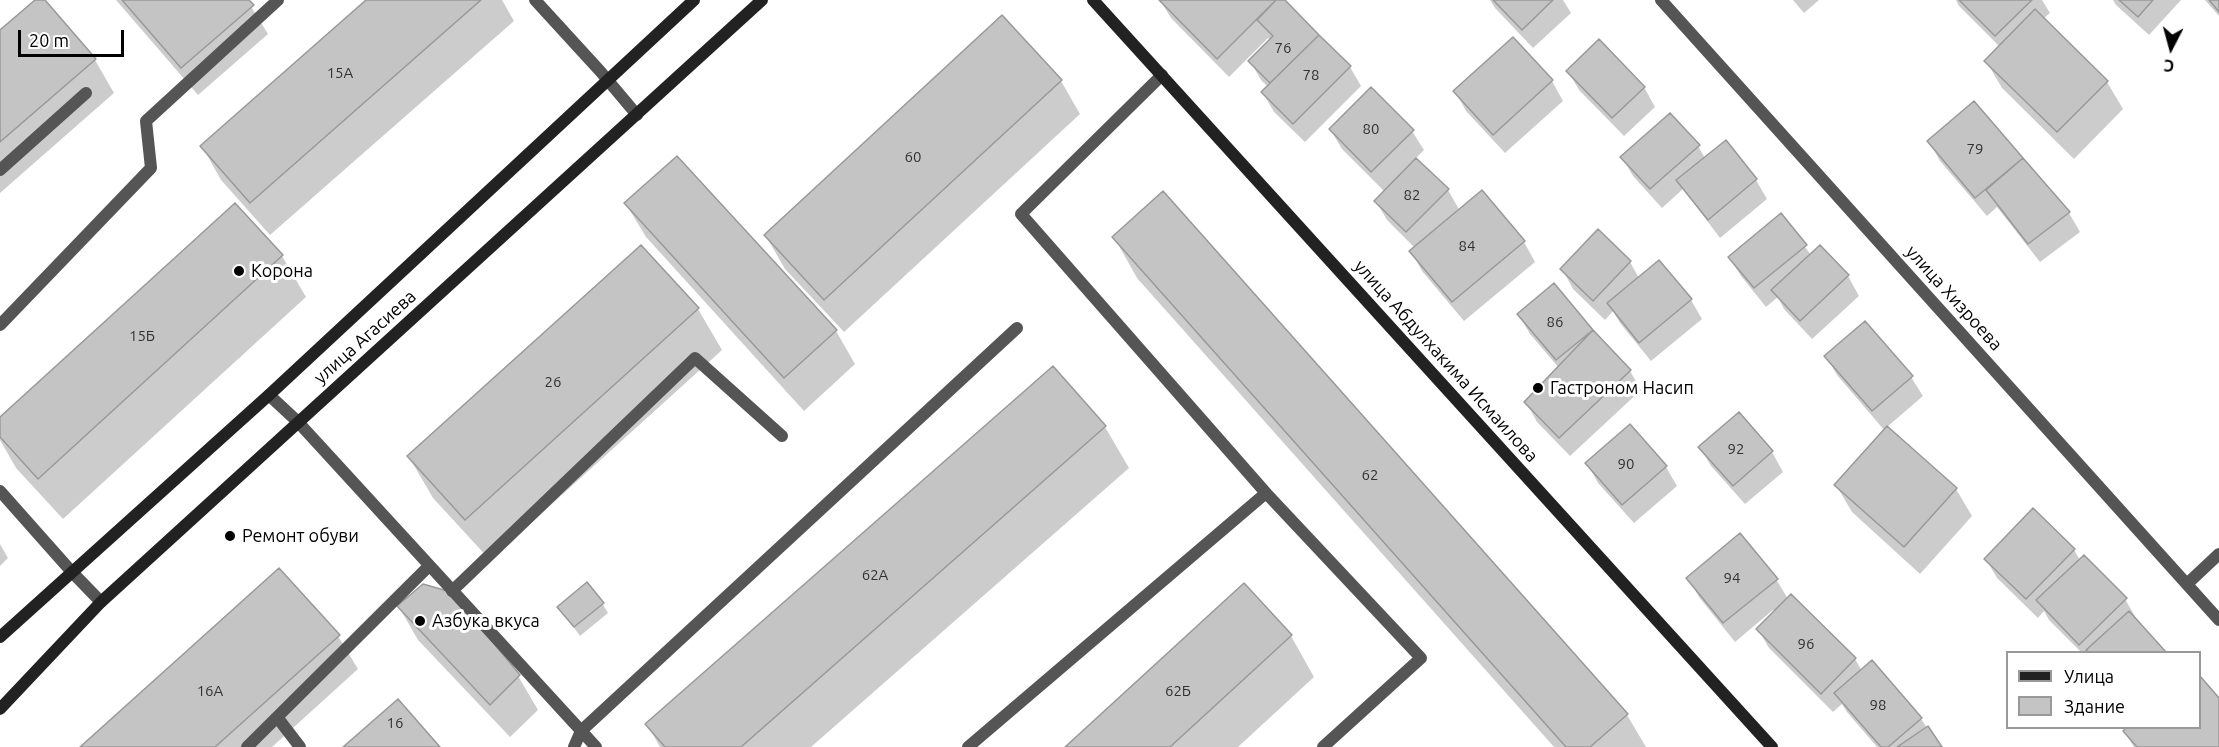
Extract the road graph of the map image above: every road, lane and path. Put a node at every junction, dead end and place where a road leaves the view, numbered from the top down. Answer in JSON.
{"nodes":[{"id":1,"x":278,"y":0,"type":"edge"},
{"id":2,"x":535,"y":0,"type":"edge"},
{"id":3,"x":694,"y":0,"type":"edge"},
{"id":4,"x":762,"y":0,"type":"edge"},
{"id":5,"x":1093,"y":0,"type":"edge"},
{"id":6,"x":1661,"y":0,"type":"edge"},
{"id":7,"x":1162,"y":75,"type":"junction"},
{"id":8,"x":608,"y":80,"type":"junction"},
{"id":9,"x":86,"y":93,"type":"dead end"},
{"id":10,"x":637,"y":115,"type":"junction"},
{"id":11,"x":0,"y":170,"type":"edge"},
{"id":12,"x":0,"y":325,"type":"edge"},
{"id":13,"x":1017,"y":328,"type":"dead end"},
{"id":14,"x":269,"y":395,"type":"junction"},
{"id":15,"x":298,"y":422,"type":"junction"},
{"id":16,"x":782,"y":436,"type":"dead end"},
{"id":17,"x":0,"y":491,"type":"edge"},
{"id":18,"x":1266,"y":493,"type":"junction"},
{"id":19,"x":2219,"y":554,"type":"edge"},
{"id":20,"x":429,"y":566,"type":"junction"},
{"id":21,"x":71,"y":571,"type":"junction"},
{"id":22,"x":2187,"y":584,"type":"junction"},
{"id":23,"x":452,"y":591,"type":"junction"},
{"id":24,"x":101,"y":602,"type":"junction"},
{"id":25,"x":2219,"y":620,"type":"edge"},
{"id":26,"x":0,"y":637,"type":"edge"},
{"id":27,"x":0,"y":709,"type":"edge"},
{"id":28,"x":277,"y":717,"type":"junction"},
{"id":29,"x":581,"y":731,"type":"junction"},
{"id":30,"x":247,"y":747,"type":"edge"},
{"id":31,"x":300,"y":747,"type":"edge"},
{"id":32,"x":574,"y":747,"type":"edge"},
{"id":33,"x":596,"y":747,"type":"edge"},
{"id":34,"x":968,"y":747,"type":"edge"},
{"id":35,"x":1323,"y":747,"type":"edge"},
{"id":36,"x":1772,"y":747,"type":"edge"}],
"edges":[{"from":1,"to":12,"type":"street"},
{"from":2,"to":8,"type":"street"},
{"from":3,"to":8,"type":"main road","name":"улица Агасиева"},
{"from":4,"to":10,"type":"main road","name":"улица Агасиева"},
{"from":5,"to":7,"type":"main road","name":"улица Абдулхакима Исмаилова"},
{"from":6,"to":22,"type":"street","name":"улица Хизроева"},
{"from":7,"to":18,"type":"street"},
{"from":7,"to":36,"type":"main road","name":"улица Абдулхакима Исмаилова"},
{"from":8,"to":10,"type":"street"},
{"from":8,"to":14,"type":"main road","name":"улица Агасиева"},
{"from":9,"to":11,"type":"street"},
{"from":10,"to":15,"type":"main road","name":"улица Агасиева"},
{"from":13,"to":29,"type":"street"},
{"from":14,"to":15,"type":"street"},
{"from":14,"to":21,"type":"main road","name":"улица Агасиева"},
{"from":15,"to":20,"type":"street"},
{"from":15,"to":24,"type":"main road","name":"улица Агасиева"},
{"from":16,"to":23,"type":"street"},
{"from":17,"to":21,"type":"street"},
{"from":18,"to":34,"type":"street"},
{"from":18,"to":35,"type":"street"},
{"from":19,"to":22,"type":"street"},
{"from":20,"to":23,"type":"street"},
{"from":20,"to":28,"type":"street"},
{"from":21,"to":24,"type":"street"},
{"from":21,"to":26,"type":"main road","name":"улица Агасиева"},
{"from":22,"to":25,"type":"street","name":"улица Хизроева"},
{"from":23,"to":29,"type":"street"},
{"from":24,"to":27,"type":"main road","name":"улица Агасиева"},
{"from":28,"to":30,"type":"street"},
{"from":28,"to":31,"type":"street"},
{"from":29,"to":32,"type":"street"},
{"from":29,"to":33,"type":"street"}]}
